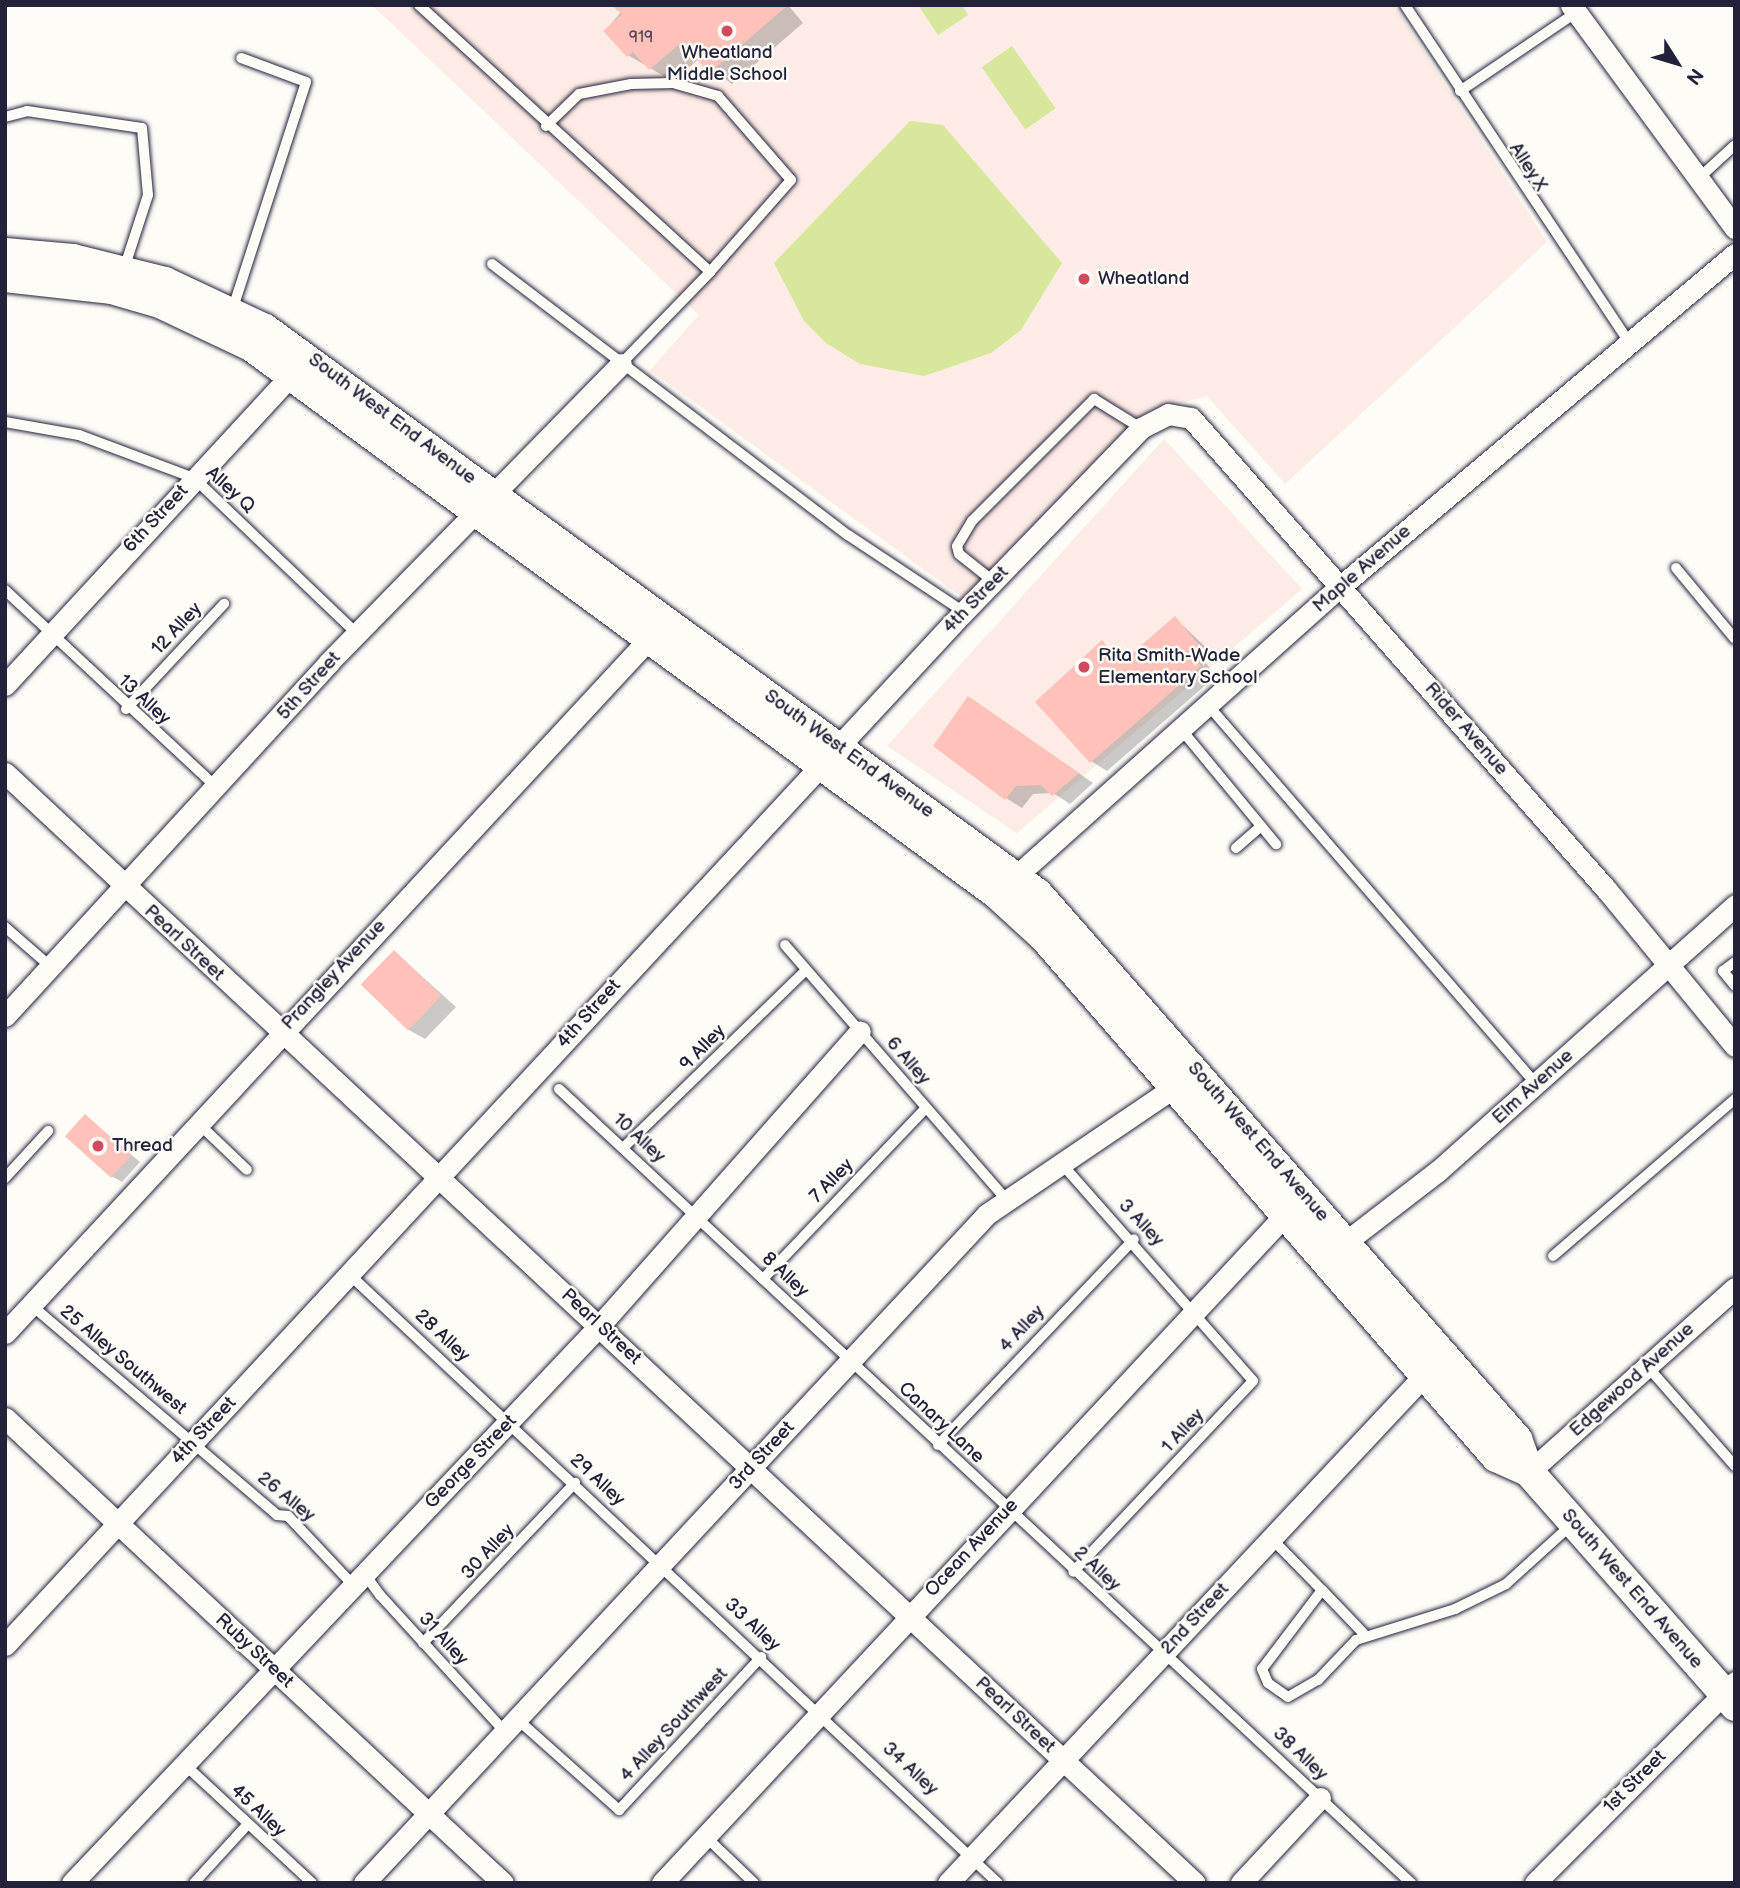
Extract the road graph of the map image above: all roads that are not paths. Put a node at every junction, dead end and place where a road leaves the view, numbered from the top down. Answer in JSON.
{"nodes":[{"id":1,"x":419,"y":5,"type":"edge"},
{"id":2,"x":1405,"y":5,"type":"edge"},
{"id":3,"x":1579,"y":8,"type":"edge"},
{"id":4,"x":241,"y":58,"type":"dead end"},
{"id":5,"x":1460,"y":91,"type":"junction"},
{"id":6,"x":5,"y":117,"type":"edge"},
{"id":7,"x":546,"y":126,"type":"junction"},
{"id":8,"x":1735,"y":145,"type":"edge"},
{"id":9,"x":1698,"y":178,"type":"junction"},
{"id":10,"x":1735,"y":228,"type":"edge"},
{"id":11,"x":5,"y":253,"type":"edge"},
{"id":12,"x":1735,"y":254,"type":"edge"},
{"id":13,"x":492,"y":264,"type":"dead end"},
{"id":14,"x":124,"y":270,"type":"junction"},
{"id":15,"x":710,"y":272,"type":"junction"},
{"id":16,"x":5,"y":277,"type":"edge"},
{"id":17,"x":232,"y":311,"type":"junction"},
{"id":18,"x":1629,"y":342,"type":"junction"},
{"id":19,"x":621,"y":364,"type":"junction"},
{"id":20,"x":299,"y":366,"type":"junction"},
{"id":21,"x":1191,"y":418,"type":"joint"},
{"id":22,"x":5,"y":422,"type":"edge"},
{"id":23,"x":1142,"y":428,"type":"junction"},
{"id":24,"x":194,"y":478,"type":"junction"},
{"id":25,"x":484,"y":503,"type":"junction"},
{"id":26,"x":1676,"y":568,"type":"dead end"},
{"id":27,"x":993,"y":581,"type":"junction"},
{"id":28,"x":1341,"y":586,"type":"junction"},
{"id":29,"x":5,"y":590,"type":"edge"},
{"id":30,"x":224,"y":604,"type":"dead end"},
{"id":31,"x":964,"y":612,"type":"junction"},
{"id":32,"x":657,"y":629,"type":"junction"},
{"id":33,"x":51,"y":633,"type":"junction"},
{"id":34,"x":358,"y":634,"type":"junction"},
{"id":35,"x":1735,"y":639,"type":"edge"},
{"id":36,"x":5,"y":685,"type":"edge"},
{"id":37,"x":1207,"y":704,"type":"junction"},
{"id":38,"x":126,"y":709,"type":"junction"},
{"id":39,"x":1180,"y":728,"type":"junction"},
{"id":40,"x":831,"y":757,"type":"junction"},
{"id":41,"x":5,"y":773,"type":"edge"},
{"id":42,"x":217,"y":788,"type":"junction"},
{"id":43,"x":1261,"y":826,"type":"junction"},
{"id":44,"x":1276,"y":844,"type":"dead end"},
{"id":45,"x":1236,"y":848,"type":"dead end"},
{"id":46,"x":1007,"y":885,"type":"junction"},
{"id":47,"x":126,"y":888,"type":"junction"},
{"id":48,"x":1735,"y":905,"type":"edge"},
{"id":49,"x":5,"y":927,"type":"edge"},
{"id":50,"x":785,"y":945,"type":"dead end"},
{"id":51,"x":1735,"y":962,"type":"edge"},
{"id":52,"x":1668,"y":965,"type":"junction"},
{"id":53,"x":51,"y":967,"type":"junction"},
{"id":54,"x":806,"y":970,"type":"junction"},
{"id":55,"x":1735,"y":986,"type":"edge"},
{"id":56,"x":5,"y":1016,"type":"edge"},
{"id":57,"x":860,"y":1031,"type":"junction"},
{"id":58,"x":280,"y":1033,"type":"junction"},
{"id":59,"x":1735,"y":1046,"type":"edge"},
{"id":60,"x":1185,"y":1080,"type":"junction"},
{"id":61,"x":1536,"y":1084,"type":"junction"},
{"id":62,"x":559,"y":1089,"type":"dead end"},
{"id":63,"x":1735,"y":1099,"type":"edge"},
{"id":64,"x":926,"y":1108,"type":"junction"},
{"id":65,"x":198,"y":1122,"type":"junction"},
{"id":66,"x":48,"y":1131,"type":"dead end"},
{"id":67,"x":623,"y":1148,"type":"junction"},
{"id":68,"x":1061,"y":1163,"type":"junction"},
{"id":69,"x":247,"y":1170,"type":"dead end"},
{"id":70,"x":5,"y":1178,"type":"edge"},
{"id":71,"x":438,"y":1179,"type":"junction"},
{"id":72,"x":1006,"y":1199,"type":"junction"},
{"id":73,"x":695,"y":1214,"type":"junction"},
{"id":74,"x":1284,"y":1215,"type":"junction"},
{"id":75,"x":1133,"y":1239,"type":"junction"},
{"id":76,"x":1335,"y":1251,"type":"junction"},
{"id":77,"x":1553,"y":1256,"type":"dead end"},
{"id":78,"x":350,"y":1275,"type":"junction"},
{"id":79,"x":764,"y":1279,"type":"junction"},
{"id":80,"x":1735,"y":1288,"type":"edge"},
{"id":81,"x":30,"y":1304,"type":"junction"},
{"id":82,"x":1194,"y":1308,"type":"junction"},
{"id":83,"x":600,"y":1325,"type":"junction"},
{"id":84,"x":5,"y":1333,"type":"edge"},
{"id":85,"x":851,"y":1361,"type":"junction"},
{"id":86,"x":1434,"y":1365,"type":"junction"},
{"id":87,"x":1647,"y":1366,"type":"junction"},
{"id":88,"x":5,"y":1418,"type":"edge"},
{"id":89,"x":509,"y":1422,"type":"junction"},
{"id":90,"x":194,"y":1441,"type":"junction"},
{"id":91,"x":938,"y":1445,"type":"junction"},
{"id":92,"x":1735,"y":1466,"type":"edge"},
{"id":93,"x":750,"y":1469,"type":"junction"},
{"id":94,"x":1529,"y":1472,"type":"junction"},
{"id":95,"x":575,"y":1483,"type":"junction"},
{"id":96,"x":1009,"y":1509,"type":"junction"},
{"id":97,"x":1573,"y":1523,"type":"junction"},
{"id":98,"x":117,"y":1524,"type":"junction"},
{"id":99,"x":1271,"y":1538,"type":"junction"},
{"id":100,"x":662,"y":1563,"type":"junction"},
{"id":101,"x":373,"y":1564,"type":"junction"},
{"id":102,"x":1073,"y":1573,"type":"junction"},
{"id":103,"x":352,"y":1584,"type":"junction"},
{"id":104,"x":1322,"y":1590,"type":"junction"},
{"id":105,"x":909,"y":1615,"type":"junction"},
{"id":106,"x":1366,"y":1636,"type":"junction"},
{"id":107,"x":423,"y":1643,"type":"junction"},
{"id":108,"x":5,"y":1645,"type":"edge"},
{"id":109,"x":1163,"y":1653,"type":"junction"},
{"id":110,"x":761,"y":1657,"type":"junction"},
{"id":111,"x":273,"y":1669,"type":"junction"},
{"id":112,"x":1731,"y":1694,"type":"edge"},
{"id":113,"x":821,"y":1710,"type":"junction"},
{"id":114,"x":511,"y":1725,"type":"junction"},
{"id":115,"x":1063,"y":1760,"type":"junction"},
{"id":116,"x":183,"y":1763,"type":"junction"},
{"id":117,"x":1320,"y":1798,"type":"junction"},
{"id":118,"x":428,"y":1815,"type":"junction"},
{"id":119,"x":246,"y":1826,"type":"junction"},
{"id":120,"x":705,"y":1836,"type":"junction"},
{"id":121,"x":974,"y":1855,"type":"junction"},
{"id":122,"x":72,"y":1883,"type":"edge"},
{"id":123,"x":194,"y":1883,"type":"edge"},
{"id":124,"x":312,"y":1883,"type":"edge"},
{"id":125,"x":364,"y":1883,"type":"edge"},
{"id":126,"x":503,"y":1883,"type":"edge"},
{"id":127,"x":662,"y":1883,"type":"edge"},
{"id":128,"x":754,"y":1883,"type":"edge"},
{"id":129,"x":948,"y":1883,"type":"edge"},
{"id":130,"x":998,"y":1883,"type":"edge"},
{"id":131,"x":1195,"y":1883,"type":"edge"},
{"id":132,"x":1241,"y":1883,"type":"edge"},
{"id":133,"x":1411,"y":1883,"type":"edge"},
{"id":134,"x":1535,"y":1883,"type":"edge"}],
"edges":[{"from":1,"to":7,"type":"lane"},
{"from":2,"to":5,"type":"lane","name":"Alley X"},
{"from":3,"to":5,"type":"lane"},
{"from":3,"to":9,"type":"street"},
{"from":4,"to":17,"type":"lane"},
{"from":5,"to":18,"type":"lane","name":"Alley X"},
{"from":6,"to":14,"type":"lane"},
{"from":7,"to":15,"type":"lane"},
{"from":7,"to":15,"type":"lane"},
{"from":8,"to":9,"type":"lane"},
{"from":9,"to":10,"type":"street"},
{"from":11,"to":14,"type":"main road","name":"South West End Avenue"},
{"from":12,"to":18,"type":"street","name":"Maple Avenue"},
{"from":13,"to":19,"type":"lane"},
{"from":14,"to":17,"type":"main road","name":"South West End Avenue"},
{"from":15,"to":19,"type":"lane"},
{"from":16,"to":20,"type":"main road","name":"South West End Avenue"},
{"from":17,"to":20,"type":"main road","name":"South West End Avenue"},
{"from":18,"to":28,"type":"street","name":"Maple Avenue"},
{"from":19,"to":25,"type":"street","name":"5th Street"},
{"from":19,"to":31,"type":"lane"},
{"from":20,"to":24,"type":"street","name":"6th Street"},
{"from":20,"to":25,"type":"main road","name":"South West End Avenue"},
{"from":21,"to":23,"type":"street","name":"4th Street"},
{"from":21,"to":28,"type":"street","name":"Rider Avenue"},
{"from":22,"to":24,"type":"lane","name":"Alley Q"},
{"from":23,"to":27,"type":"street","name":"4th Street"},
{"from":23,"to":27,"type":"lane"},
{"from":24,"to":33,"type":"street","name":"6th Street"},
{"from":24,"to":34,"type":"lane","name":"Alley Q"},
{"from":25,"to":32,"type":"main road","name":"South West End Avenue"},
{"from":25,"to":34,"type":"street","name":"5th Street"},
{"from":26,"to":35,"type":"lane"},
{"from":27,"to":31,"type":"street","name":"4th Street"},
{"from":28,"to":37,"type":"street","name":"Maple Avenue"},
{"from":28,"to":52,"type":"street","name":"Rider Avenue"},
{"from":29,"to":33,"type":"lane","name":"13 Alley"},
{"from":30,"to":38,"type":"lane","name":"12 Alley"},
{"from":31,"to":40,"type":"street","name":"4th Street"},
{"from":32,"to":40,"type":"main road","name":"South West End Avenue"},
{"from":32,"to":58,"type":"street","name":"Prangley Avenue"},
{"from":33,"to":36,"type":"street","name":"6th Street"},
{"from":33,"to":38,"type":"lane","name":"13 Alley"},
{"from":34,"to":42,"type":"street","name":"5th Street"},
{"from":37,"to":39,"type":"street","name":"Maple Avenue"},
{"from":37,"to":61,"type":"lane"},
{"from":38,"to":42,"type":"lane","name":"13 Alley"},
{"from":39,"to":43,"type":"lane"},
{"from":39,"to":46,"type":"street","name":"Maple Avenue"},
{"from":40,"to":46,"type":"main road","name":"South West End Avenue"},
{"from":40,"to":71,"type":"street","name":"4th Street"},
{"from":41,"to":47,"type":"street","name":"Pearl Street"},
{"from":42,"to":47,"type":"street","name":"5th Street"},
{"from":43,"to":44,"type":"lane"},
{"from":43,"to":45,"type":"lane"},
{"from":46,"to":60,"type":"main road","name":"South West End Avenue"},
{"from":47,"to":53,"type":"street","name":"5th Street"},
{"from":47,"to":58,"type":"street","name":"Pearl Street"},
{"from":48,"to":52,"type":"street","name":"Elm Avenue"},
{"from":49,"to":53,"type":"lane"},
{"from":50,"to":54,"type":"lane","name":"6 Alley"},
{"from":51,"to":55,"type":"lane"},
{"from":52,"to":59,"type":"street","name":"Rider Avenue"},
{"from":52,"to":61,"type":"street","name":"Elm Avenue"},
{"from":53,"to":56,"type":"street","name":"5th Street"},
{"from":54,"to":57,"type":"lane","name":"6 Alley"},
{"from":54,"to":67,"type":"lane","name":"9 Alley"},
{"from":57,"to":64,"type":"lane","name":"6 Alley"},
{"from":57,"to":73,"type":"street","name":"George Street"},
{"from":58,"to":65,"type":"street","name":"Prangley Avenue"},
{"from":58,"to":71,"type":"street","name":"Pearl Street"},
{"from":60,"to":68,"type":"street","name":"3rd Street"},
{"from":60,"to":74,"type":"main road","name":"South West End Avenue"},
{"from":60,"to":76,"type":"main road","name":"South West End Avenue"},
{"from":61,"to":76,"type":"street","name":"Elm Avenue"},
{"from":62,"to":67,"type":"lane","name":"10 Alley"},
{"from":63,"to":77,"type":"lane"},
{"from":64,"to":72,"type":"lane","name":"6 Alley"},
{"from":64,"to":79,"type":"lane","name":"7 Alley"},
{"from":65,"to":69,"type":"lane"},
{"from":65,"to":81,"type":"street","name":"Prangley Avenue"},
{"from":66,"to":70,"type":"lane"},
{"from":67,"to":73,"type":"lane","name":"10 Alley"},
{"from":68,"to":72,"type":"street","name":"3rd Street"},
{"from":68,"to":75,"type":"lane","name":"3 Alley"},
{"from":71,"to":78,"type":"street","name":"4th Street"},
{"from":71,"to":83,"type":"street","name":"Pearl Street"},
{"from":72,"to":85,"type":"street","name":"3rd Street"},
{"from":73,"to":79,"type":"lane","name":"8 Alley"},
{"from":73,"to":83,"type":"street","name":"George Street"},
{"from":74,"to":76,"type":"main road","name":"South West End Avenue"},
{"from":74,"to":82,"type":"street","name":"Ocean Avenue"},
{"from":75,"to":82,"type":"lane","name":"3 Alley"},
{"from":75,"to":91,"type":"lane","name":"4 Alley"},
{"from":76,"to":86,"type":"main road","name":"South West End Avenue"},
{"from":78,"to":89,"type":"lane","name":"28 Alley"},
{"from":78,"to":90,"type":"street","name":"4th Street"},
{"from":79,"to":85,"type":"lane","name":"8 Alley"},
{"from":80,"to":87,"type":"street","name":"Edgewood Avenue"},
{"from":81,"to":84,"type":"street","name":"Prangley Avenue"},
{"from":81,"to":90,"type":"lane","name":"25 Alley Southwest"},
{"from":82,"to":96,"type":"street","name":"Ocean Avenue"},
{"from":82,"to":102,"type":"lane","name":"1 Alley"},
{"from":83,"to":89,"type":"street","name":"George Street"},
{"from":83,"to":93,"type":"street","name":"Pearl Street"},
{"from":85,"to":91,"type":"lane","name":"Canary Lane"},
{"from":85,"to":93,"type":"street","name":"3rd Street"},
{"from":86,"to":94,"type":"main road","name":"South West End Avenue"},
{"from":86,"to":99,"type":"street","name":"2nd Street"},
{"from":87,"to":92,"type":"lane"},
{"from":87,"to":94,"type":"street","name":"Edgewood Avenue"},
{"from":88,"to":98,"type":"street","name":"Ruby Street"},
{"from":89,"to":95,"type":"lane","name":"29 Alley"},
{"from":89,"to":101,"type":"street","name":"George Street"},
{"from":90,"to":98,"type":"street","name":"4th Street"},
{"from":90,"to":103,"type":"lane","name":"26 Alley"},
{"from":91,"to":96,"type":"lane","name":"Canary Lane"},
{"from":93,"to":100,"type":"street","name":"3rd Street"},
{"from":93,"to":105,"type":"street","name":"Pearl Street"},
{"from":94,"to":97,"type":"main road","name":"South West End Avenue"},
{"from":95,"to":100,"type":"lane","name":"29 Alley"},
{"from":95,"to":107,"type":"lane","name":"30 Alley"},
{"from":96,"to":102,"type":"lane","name":"2 Alley"},
{"from":96,"to":105,"type":"street","name":"Ocean Avenue"},
{"from":97,"to":106,"type":"lane"},
{"from":97,"to":112,"type":"main road","name":"South West End Avenue"},
{"from":98,"to":108,"type":"street","name":"4th Street"},
{"from":98,"to":111,"type":"street","name":"Ruby Street"},
{"from":99,"to":104,"type":"lane"},
{"from":99,"to":109,"type":"street","name":"2nd Street"},
{"from":100,"to":110,"type":"lane","name":"33 Alley"},
{"from":100,"to":114,"type":"street","name":"3rd Street"},
{"from":101,"to":103,"type":"street","name":"George Street"},
{"from":101,"to":107,"type":"lane","name":"31 Alley"},
{"from":102,"to":109,"type":"lane","name":"2 Alley"},
{"from":103,"to":111,"type":"street","name":"George Street"},
{"from":104,"to":106,"type":"lane"},
{"from":104,"to":106,"type":"lane"},
{"from":105,"to":113,"type":"street","name":"Ocean Avenue"},
{"from":105,"to":115,"type":"street","name":"Pearl Street"},
{"from":107,"to":114,"type":"lane","name":"31 Alley"},
{"from":109,"to":115,"type":"street","name":"2nd Street"},
{"from":109,"to":117,"type":"lane","name":"38 Alley"},
{"from":110,"to":113,"type":"lane","name":"33 Alley"},
{"from":110,"to":114,"type":"lane","name":"4 Alley Southwest"},
{"from":111,"to":116,"type":"street","name":"George Street"},
{"from":111,"to":118,"type":"street","name":"Ruby Street"},
{"from":112,"to":134,"type":"street","name":"1st Street"},
{"from":113,"to":120,"type":"street","name":"Ocean Avenue"},
{"from":113,"to":121,"type":"lane","name":"34 Alley"},
{"from":114,"to":118,"type":"street","name":"3rd Street"},
{"from":115,"to":121,"type":"street","name":"2nd Street"},
{"from":115,"to":131,"type":"street","name":"Pearl Street"},
{"from":116,"to":119,"type":"lane","name":"45 Alley"},
{"from":116,"to":122,"type":"street","name":"George Street"},
{"from":117,"to":132,"type":"street"},
{"from":117,"to":133,"type":"lane","name":"38 Alley"},
{"from":118,"to":125,"type":"street","name":"3rd Street"},
{"from":118,"to":126,"type":"street","name":"Ruby Street"},
{"from":119,"to":123,"type":"lane"},
{"from":119,"to":124,"type":"lane","name":"45 Alley"},
{"from":120,"to":127,"type":"street","name":"Ocean Avenue"},
{"from":120,"to":128,"type":"lane"},
{"from":121,"to":129,"type":"street","name":"2nd Street"},
{"from":121,"to":130,"type":"lane","name":"34 Alley"}]}
